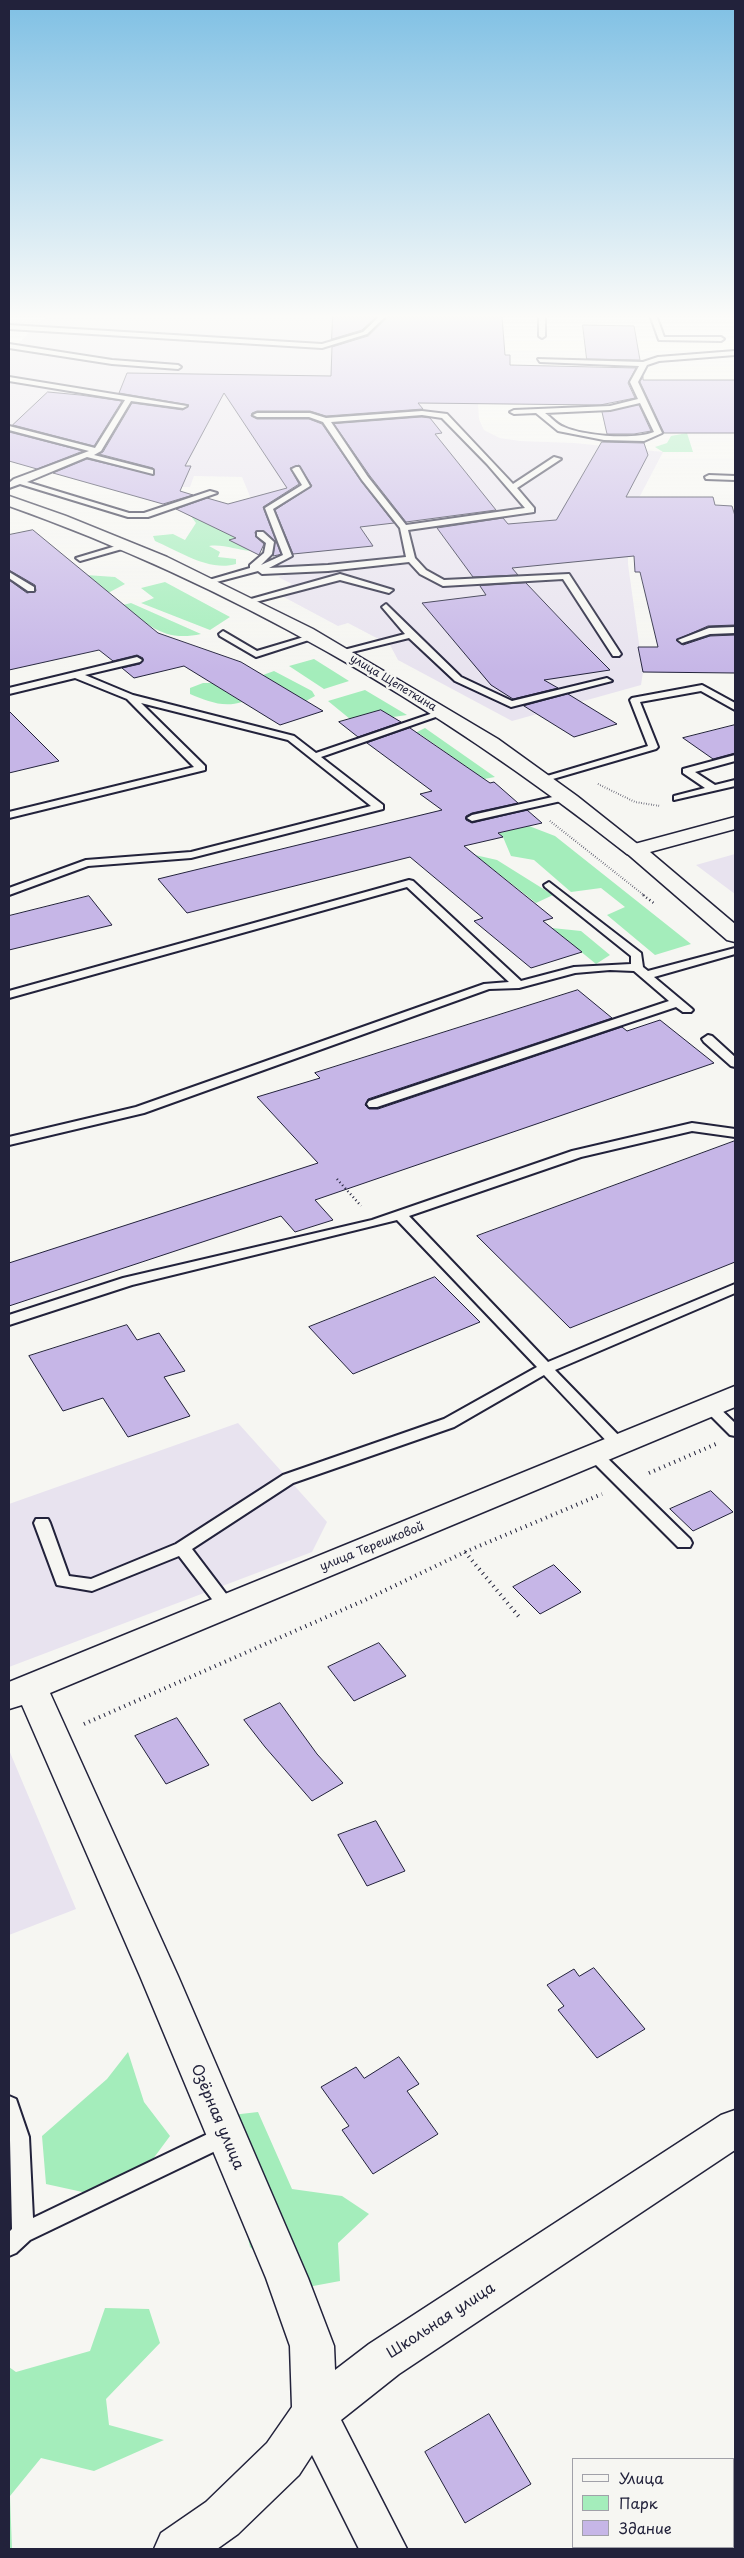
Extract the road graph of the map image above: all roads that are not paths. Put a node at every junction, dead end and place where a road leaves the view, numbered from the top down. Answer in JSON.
{"nodes":[{"id":1,"x":34,"y":434,"type":"edge"},
{"id":2,"x":108,"y":434,"type":"edge"},
{"id":3,"x":336,"y":434,"type":"edge"},
{"id":4,"x":462,"y":434,"type":"edge"},
{"id":5,"x":585,"y":434,"type":"edge"},
{"id":6,"x":655,"y":434,"type":"edge"},
{"id":7,"x":98,"y":451,"type":"junction"},
{"id":8,"x":88,"y":455,"type":"junction"},
{"id":9,"x":557,"y":459,"type":"dead end"},
{"id":10,"x":296,"y":469,"type":"dead end"},
{"id":11,"x":150,"y":472,"type":"dead end"},
{"id":12,"x":709,"y":477,"type":"dead end"},
{"id":13,"x":9,"y":478,"type":"edge"},
{"id":14,"x":735,"y":478,"type":"edge"},
{"id":15,"x":20,"y":482,"type":"junction"},
{"id":16,"x":9,"y":486,"type":"edge"},
{"id":17,"x":513,"y":487,"type":"junction"},
{"id":18,"x":213,"y":492,"type":"dead end"},
{"id":19,"x":9,"y":501,"type":"edge"},
{"id":20,"x":404,"y":528,"type":"junction"},
{"id":21,"x":260,"y":534,"type":"dead end"},
{"id":22,"x":126,"y":545,"type":"junction"},
{"id":23,"x":80,"y":558,"type":"dead end"},
{"id":24,"x":411,"y":559,"type":"junction"},
{"id":25,"x":249,"y":571,"type":"junction"},
{"id":26,"x":9,"y":574,"type":"edge"},
{"id":27,"x":212,"y":582,"type":"junction"},
{"id":28,"x":31,"y":590,"type":"dead end"},
{"id":29,"x":389,"y":590,"type":"dead end"},
{"id":30,"x":248,"y":601,"type":"junction"},
{"id":31,"x":386,"y":607,"type":"dead end"},
{"id":32,"x":735,"y":630,"type":"edge"},
{"id":33,"x":223,"y":634,"type":"dead end"},
{"id":34,"x":410,"y":635,"type":"junction"},
{"id":35,"x":314,"y":637,"type":"junction"},
{"id":36,"x":682,"y":640,"type":"dead end"},
{"id":37,"x":343,"y":653,"type":"junction"},
{"id":38,"x":616,"y":654,"type":"dead end"},
{"id":39,"x":137,"y":660,"type":"dead end"},
{"id":40,"x":76,"y":674,"type":"junction"},
{"id":41,"x":607,"y":681,"type":"dead end"},
{"id":42,"x":9,"y":691,"type":"edge"},
{"id":43,"x":130,"y":697,"type":"junction"},
{"id":44,"x":735,"y":707,"type":"edge"},
{"id":45,"x":442,"y":713,"type":"junction"},
{"id":46,"x":315,"y":756,"type":"junction"},
{"id":47,"x":735,"y":758,"type":"edge"},
{"id":48,"x":542,"y":779,"type":"junction"},
{"id":49,"x":735,"y":784,"type":"edge"},
{"id":50,"x":714,"y":789,"type":"junction"},
{"id":51,"x":566,"y":797,"type":"junction"},
{"id":52,"x":678,"y":798,"type":"dead end"},
{"id":53,"x":9,"y":815,"type":"edge"},
{"id":54,"x":472,"y":818,"type":"dead end"},
{"id":55,"x":735,"y":823,"type":"edge"},
{"id":56,"x":634,"y":850,"type":"junction"},
{"id":57,"x":549,"y":885,"type":"dead end"},
{"id":58,"x":9,"y":892,"type":"edge"},
{"id":59,"x":735,"y":935,"type":"edge"},
{"id":60,"x":735,"y":951,"type":"edge"},
{"id":61,"x":642,"y":972,"type":"junction"},
{"id":62,"x":519,"y":986,"type":"junction"},
{"id":63,"x":9,"y":995,"type":"edge"},
{"id":64,"x":708,"y":1039,"type":"dead end"},
{"id":65,"x":735,"y":1062,"type":"edge"},
{"id":66,"x":373,"y":1104,"type":"dead end"},
{"id":67,"x":735,"y":1133,"type":"edge"},
{"id":68,"x":9,"y":1141,"type":"edge"},
{"id":69,"x":401,"y":1216,"type":"junction"},
{"id":70,"x":735,"y":1288,"type":"edge"},
{"id":71,"x":9,"y":1320,"type":"edge"},
{"id":72,"x":546,"y":1368,"type":"junction"},
{"id":73,"x":722,"y":1401,"type":"edge"},
{"id":74,"x":735,"y":1431,"type":"edge"},
{"id":75,"x":607,"y":1450,"type":"junction"},
{"id":76,"x":42,"y":1523,"type":"dead end"},
{"id":77,"x":684,"y":1543,"type":"dead end"},
{"id":78,"x":182,"y":1548,"type":"junction"},
{"id":79,"x":227,"y":1607,"type":"junction"},
{"id":80,"x":20,"y":1692,"type":"edge"},
{"id":81,"x":9,"y":2105,"type":"edge"},
{"id":82,"x":735,"y":2128,"type":"edge"},
{"id":83,"x":225,"y":2136,"type":"junction"},
{"id":84,"x":16,"y":2239,"type":"edge"},
{"id":85,"x":314,"y":2414,"type":"junction"},
{"id":86,"x":177,"y":2549,"type":"edge"},
{"id":87,"x":384,"y":2549,"type":"edge"}],
"edges":[{"from":1,"to":7,"type":"lane"},
{"from":2,"to":7,"type":"lane"},
{"from":3,"to":20,"type":"lane"},
{"from":4,"to":17,"type":"lane"},
{"from":5,"to":6,"type":"lane"},
{"from":7,"to":8,"type":"lane"},
{"from":8,"to":11,"type":"lane"},
{"from":8,"to":15,"type":"lane"},
{"from":9,"to":17,"type":"lane"},
{"from":10,"to":25,"type":"lane"},
{"from":12,"to":14,"type":"lane"},
{"from":13,"to":15,"type":"lane"},
{"from":15,"to":16,"type":"lane"},
{"from":15,"to":18,"type":"lane"},
{"from":17,"to":20,"type":"lane"},
{"from":19,"to":22,"type":"main road","name":"улица Щепеткина"},
{"from":20,"to":24,"type":"lane"},
{"from":21,"to":25,"type":"lane"},
{"from":22,"to":23,"type":"lane"},
{"from":22,"to":27,"type":"main road","name":"улица Щепеткина"},
{"from":24,"to":25,"type":"lane"},
{"from":24,"to":38,"type":"lane"},
{"from":25,"to":27,"type":"lane"},
{"from":26,"to":28,"type":"lane"},
{"from":27,"to":30,"type":"main road","name":"улица Щепеткина"},
{"from":29,"to":30,"type":"lane"},
{"from":30,"to":35,"type":"main road","name":"улица Щепеткина"},
{"from":31,"to":34,"type":"lane"},
{"from":32,"to":36,"type":"lane"},
{"from":33,"to":35,"type":"lane"},
{"from":34,"to":37,"type":"lane"},
{"from":34,"to":41,"type":"lane"},
{"from":35,"to":37,"type":"main road","name":"улица Щепеткина"},
{"from":37,"to":45,"type":"main road","name":"улица Щепеткина"},
{"from":39,"to":40,"type":"lane"},
{"from":40,"to":42,"type":"lane"},
{"from":40,"to":43,"type":"lane"},
{"from":43,"to":46,"type":"lane"},
{"from":43,"to":53,"type":"lane"},
{"from":44,"to":48,"type":"lane"},
{"from":45,"to":46,"type":"lane"},
{"from":45,"to":48,"type":"main road","name":"улица Щепеткина"},
{"from":46,"to":58,"type":"lane"},
{"from":47,"to":50,"type":"lane"},
{"from":48,"to":51,"type":"main road","name":"улица Щепеткина"},
{"from":49,"to":50,"type":"lane"},
{"from":50,"to":52,"type":"lane"},
{"from":51,"to":54,"type":"lane"},
{"from":51,"to":56,"type":"main road","name":"улица Щепеткина"},
{"from":55,"to":56,"type":"main road"},
{"from":56,"to":59,"type":"main road","name":"улица Щепеткина"},
{"from":57,"to":61,"type":"lane"},
{"from":60,"to":61,"type":"lane"},
{"from":61,"to":62,"type":"lane"},
{"from":61,"to":66,"type":"lane"},
{"from":62,"to":63,"type":"lane"},
{"from":62,"to":68,"type":"lane"},
{"from":64,"to":65,"type":"lane"},
{"from":67,"to":69,"type":"lane"},
{"from":69,"to":71,"type":"lane"},
{"from":69,"to":72,"type":"lane"},
{"from":70,"to":72,"type":"lane"},
{"from":72,"to":75,"type":"lane"},
{"from":72,"to":78,"type":"lane"},
{"from":73,"to":74,"type":"lane"},
{"from":73,"to":75,"type":"main road","name":"улица Терешковой"},
{"from":75,"to":77,"type":"lane"},
{"from":75,"to":79,"type":"main road","name":"улица Терешковой"},
{"from":76,"to":78,"type":"lane"},
{"from":78,"to":79,"type":"lane"},
{"from":79,"to":80,"type":"main road","name":"улица Терешковой"},
{"from":80,"to":83,"type":"main road","name":"Озёрная улица"},
{"from":81,"to":84,"type":"lane"},
{"from":82,"to":85,"type":"main road","name":"Школьная улица"},
{"from":83,"to":84,"type":"lane"},
{"from":83,"to":85,"type":"main road","name":"Озёрная улица"},
{"from":85,"to":86,"type":"main road","name":"Школьная улица"},
{"from":85,"to":87,"type":"main road","name":"Озёрная улица"}]}
